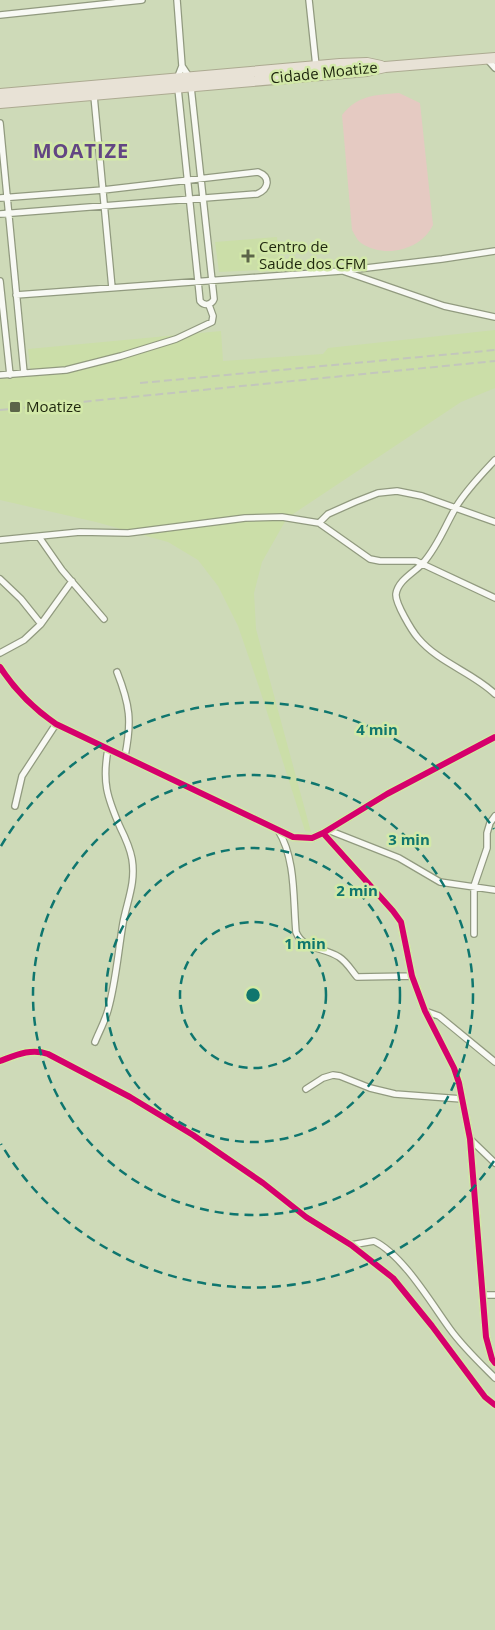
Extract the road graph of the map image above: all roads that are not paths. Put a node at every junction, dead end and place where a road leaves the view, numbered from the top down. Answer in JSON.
{"nodes":[{"id":1,"x":142,"y":0,"type":"edge"},
{"id":2,"x":177,"y":0,"type":"edge"},
{"id":3,"x":309,"y":0,"type":"edge"},
{"id":4,"x":0,"y":16,"type":"edge"},
{"id":5,"x":491,"y":59,"type":"edge"},
{"id":6,"x":182,"y":66,"type":"junction"},
{"id":7,"x":316,"y":66,"type":"junction"},
{"id":8,"x":385,"y":67,"type":"junction"},
{"id":9,"x":495,"y":68,"type":"edge"},
{"id":10,"x":190,"y":82,"type":"junction"},
{"id":11,"x":178,"y":83,"type":"junction"},
{"id":12,"x":0,"y":94,"type":"edge"},
{"id":13,"x":94,"y":96,"type":"junction"},
{"id":14,"x":0,"y":103,"type":"edge"},
{"id":15,"x":0,"y":123,"type":"edge"},
{"id":16,"x":201,"y":179,"type":"junction"},
{"id":17,"x":188,"y":180,"type":"junction"},
{"id":18,"x":103,"y":190,"type":"junction"},
{"id":19,"x":7,"y":197,"type":"junction"},
{"id":20,"x":0,"y":198,"type":"edge"},
{"id":21,"x":190,"y":198,"type":"junction"},
{"id":22,"x":203,"y":198,"type":"junction"},
{"id":23,"x":104,"y":206,"type":"junction"},
{"id":24,"x":10,"y":213,"type":"junction"},
{"id":25,"x":0,"y":214,"type":"edge"},
{"id":26,"x":495,"y":250,"type":"edge"},
{"id":27,"x":341,"y":271,"type":"junction"},
{"id":28,"x":211,"y":280,"type":"junction"},
{"id":29,"x":0,"y":281,"type":"edge"},
{"id":30,"x":198,"y":281,"type":"junction"},
{"id":31,"x":112,"y":288,"type":"junction"},
{"id":32,"x":16,"y":295,"type":"junction"},
{"id":33,"x":209,"y":304,"type":"junction"},
{"id":34,"x":495,"y":317,"type":"edge"},
{"id":35,"x":24,"y":374,"type":"junction"},
{"id":36,"x":10,"y":375,"type":"junction"},
{"id":37,"x":0,"y":376,"type":"edge"},
{"id":38,"x":495,"y":460,"type":"edge"},
{"id":39,"x":455,"y":508,"type":"junction"},
{"id":40,"x":495,"y":522,"type":"edge"},
{"id":41,"x":319,"y":523,"type":"junction"},
{"id":42,"x":39,"y":537,"type":"junction"},
{"id":43,"x":0,"y":540,"type":"edge"},
{"id":44,"x":423,"y":563,"type":"junction"},
{"id":45,"x":0,"y":579,"type":"edge"},
{"id":46,"x":72,"y":582,"type":"junction"},
{"id":47,"x":495,"y":598,"type":"edge"},
{"id":48,"x":104,"y":619,"type":"dead end"},
{"id":49,"x":42,"y":624,"type":"junction"},
{"id":50,"x":0,"y":653,"type":"edge"},
{"id":51,"x":0,"y":667,"type":"edge"},
{"id":52,"x":117,"y":672,"type":"dead end"},
{"id":53,"x":3,"y":677,"type":"edge"},
{"id":54,"x":495,"y":694,"type":"edge"},
{"id":55,"x":56,"y":724,"type":"junction"},
{"id":56,"x":495,"y":737,"type":"edge"},
{"id":57,"x":108,"y":749,"type":"junction"},
{"id":58,"x":125,"y":756,"type":"junction"},
{"id":59,"x":15,"y":806,"type":"dead end"},
{"id":60,"x":495,"y":816,"type":"edge"},
{"id":61,"x":278,"y":830,"type":"junction"},
{"id":62,"x":326,"y":831,"type":"junction"},
{"id":63,"x":474,"y":886,"type":"junction"},
{"id":64,"x":495,"y":890,"type":"edge"},
{"id":65,"x":474,"y":934,"type":"dead end"},
{"id":66,"x":412,"y":976,"type":"junction"},
{"id":67,"x":425,"y":1011,"type":"junction"},
{"id":68,"x":95,"y":1042,"type":"dead end"},
{"id":69,"x":0,"y":1060,"type":"edge"},
{"id":70,"x":495,"y":1062,"type":"edge"},
{"id":71,"x":306,"y":1089,"type":"dead end"},
{"id":72,"x":462,"y":1099,"type":"junction"},
{"id":73,"x":470,"y":1139,"type":"junction"},
{"id":74,"x":495,"y":1163,"type":"edge"},
{"id":75,"x":351,"y":1244,"type":"junction"},
{"id":76,"x":483,"y":1295,"type":"junction"},
{"id":77,"x":495,"y":1295,"type":"edge"},
{"id":78,"x":495,"y":1363,"type":"edge"},
{"id":79,"x":495,"y":1378,"type":"edge"},
{"id":80,"x":495,"y":1405,"type":"edge"}],
"edges":[{"from":1,"to":4,"type":"street"},
{"from":2,"to":6,"type":"street"},
{"from":3,"to":7,"type":"street"},
{"from":5,"to":8,"type":"highway"},
{"from":5,"to":9,"type":"street"},
{"from":6,"to":10,"type":"street"},
{"from":6,"to":11,"type":"street"},
{"from":7,"to":8,"type":"highway","name":"Cidade Moatize"},
{"from":7,"to":10,"type":"highway","name":"Cidade Moatize"},
{"from":8,"to":10,"type":"highway","name":"Cidade Moatize"},
{"from":10,"to":11,"type":"highway","name":"Cidade Moatize"},
{"from":10,"to":16,"type":"street"},
{"from":11,"to":12,"type":"highway","name":"Cidade Moatize"},
{"from":11,"to":13,"type":"highway","name":"Cidade Moatize"},
{"from":11,"to":17,"type":"street"},
{"from":13,"to":14,"type":"highway","name":"Cidade Moatize"},
{"from":13,"to":18,"type":"street"},
{"from":15,"to":19,"type":"street"},
{"from":16,"to":17,"type":"street"},
{"from":16,"to":22,"type":"street"},
{"from":16,"to":22,"type":"street"},
{"from":17,"to":18,"type":"street"},
{"from":17,"to":21,"type":"street"},
{"from":18,"to":19,"type":"street"},
{"from":18,"to":23,"type":"street"},
{"from":19,"to":20,"type":"street"},
{"from":19,"to":24,"type":"street"},
{"from":21,"to":22,"type":"street"},
{"from":21,"to":23,"type":"street"},
{"from":21,"to":30,"type":"street"},
{"from":22,"to":28,"type":"street"},
{"from":23,"to":24,"type":"street"},
{"from":23,"to":31,"type":"street"},
{"from":24,"to":25,"type":"street"},
{"from":24,"to":32,"type":"street"},
{"from":26,"to":27,"type":"street"},
{"from":27,"to":28,"type":"street"},
{"from":27,"to":34,"type":"street"},
{"from":28,"to":30,"type":"street"},
{"from":28,"to":33,"type":"street"},
{"from":29,"to":36,"type":"street"},
{"from":30,"to":31,"type":"street"},
{"from":30,"to":33,"type":"street"},
{"from":31,"to":32,"type":"street"},
{"from":32,"to":35,"type":"street"},
{"from":33,"to":35,"type":"street"},
{"from":35,"to":36,"type":"street"},
{"from":36,"to":37,"type":"street"},
{"from":38,"to":39,"type":"street"},
{"from":39,"to":40,"type":"street"},
{"from":39,"to":41,"type":"street"},
{"from":39,"to":44,"type":"street"},
{"from":41,"to":42,"type":"street"},
{"from":41,"to":44,"type":"street"},
{"from":42,"to":43,"type":"street"},
{"from":42,"to":46,"type":"street"},
{"from":44,"to":47,"type":"street"},
{"from":44,"to":54,"type":"street"},
{"from":45,"to":49,"type":"street"},
{"from":46,"to":48,"type":"street"},
{"from":46,"to":49,"type":"street"},
{"from":49,"to":50,"type":"street"},
{"from":51,"to":53,"type":"street"},
{"from":52,"to":58,"type":"street"},
{"from":53,"to":55,"type":"street"},
{"from":55,"to":57,"type":"street"},
{"from":55,"to":59,"type":"street"},
{"from":56,"to":62,"type":"street"},
{"from":57,"to":58,"type":"street"},
{"from":57,"to":68,"type":"street"},
{"from":58,"to":61,"type":"street"},
{"from":60,"to":63,"type":"street"},
{"from":61,"to":62,"type":"street"},
{"from":61,"to":66,"type":"street"},
{"from":62,"to":63,"type":"street"},
{"from":62,"to":66,"type":"street"},
{"from":63,"to":64,"type":"street"},
{"from":63,"to":65,"type":"street"},
{"from":66,"to":67,"type":"street"},
{"from":67,"to":70,"type":"street"},
{"from":67,"to":72,"type":"street"},
{"from":69,"to":75,"type":"street"},
{"from":71,"to":72,"type":"street"},
{"from":72,"to":73,"type":"street"},
{"from":73,"to":74,"type":"street"},
{"from":73,"to":76,"type":"street"},
{"from":75,"to":79,"type":"street"},
{"from":75,"to":80,"type":"street"},
{"from":76,"to":77,"type":"street"},
{"from":76,"to":78,"type":"street"}]}
